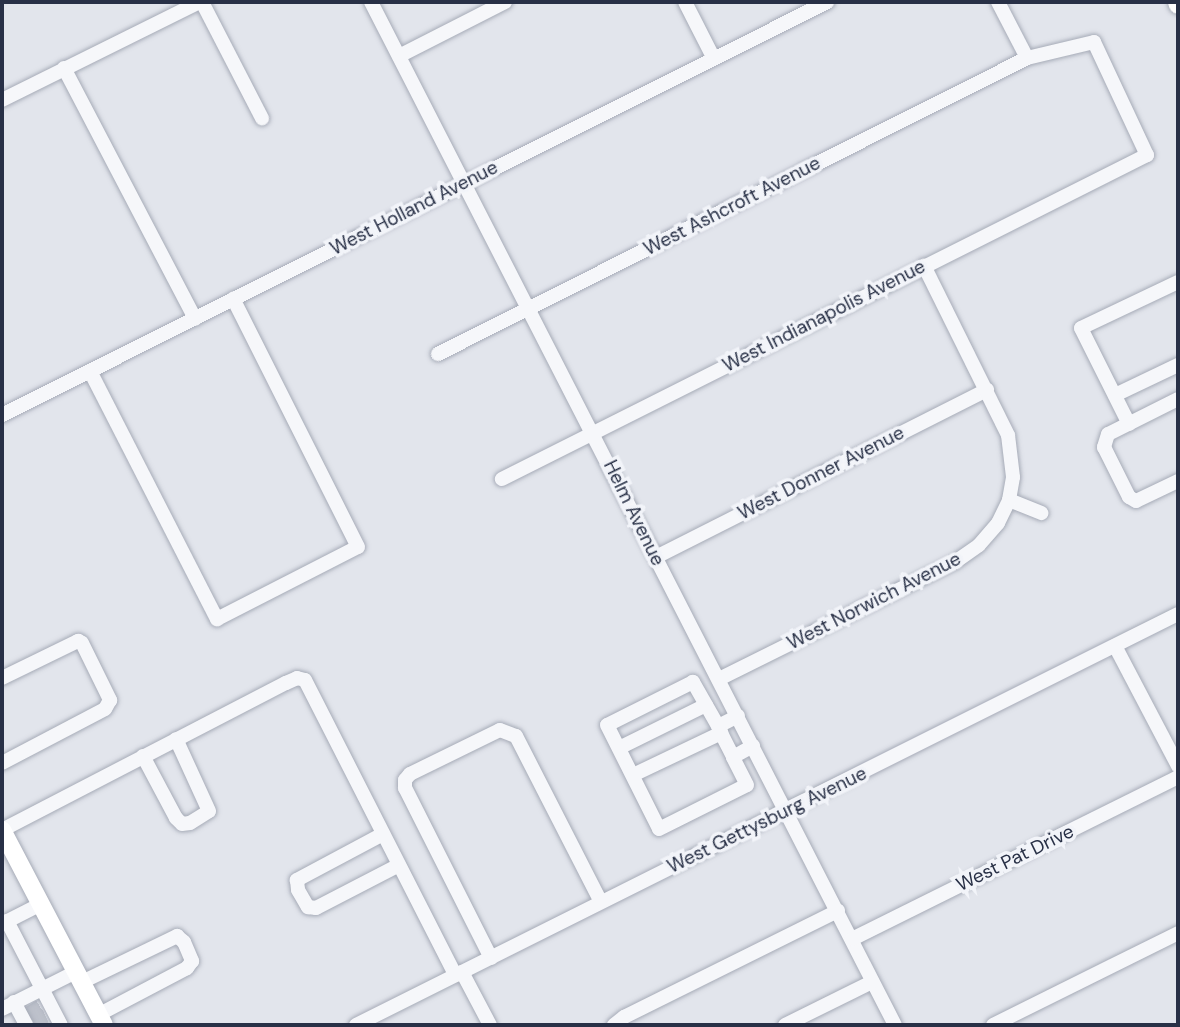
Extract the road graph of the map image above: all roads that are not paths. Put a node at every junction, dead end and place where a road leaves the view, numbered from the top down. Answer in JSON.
{"nodes":[{"id":1,"x":200,"y":2,"type":"edge"},
{"id":2,"x":371,"y":2,"type":"edge"},
{"id":3,"x":505,"y":2,"type":"edge"},
{"id":4,"x":685,"y":2,"type":"edge"},
{"id":5,"x":827,"y":2,"type":"edge"},
{"id":6,"x":998,"y":2,"type":"edge"},
{"id":7,"x":399,"y":56,"type":"junction"},
{"id":8,"x":713,"y":57,"type":"junction"},
{"id":9,"x":1027,"y":58,"type":"junction"},
{"id":10,"x":64,"y":68,"type":"junction"},
{"id":11,"x":2,"y":100,"type":"edge"},
{"id":12,"x":262,"y":118,"type":"dead end"},
{"id":13,"x":1146,"y":155,"type":"joint"},
{"id":14,"x":464,"y":183,"type":"junction"},
{"id":15,"x":924,"y":266,"type":"junction"},
{"id":16,"x":1178,"y":282,"type":"edge"},
{"id":17,"x":233,"y":299,"type":"junction"},
{"id":18,"x":528,"y":307,"type":"junction"},
{"id":19,"x":195,"y":319,"type":"junction"},
{"id":20,"x":438,"y":354,"type":"dead end"},
{"id":21,"x":1178,"y":365,"type":"edge"},
{"id":22,"x":90,"y":371,"type":"junction"},
{"id":23,"x":987,"y":390,"type":"junction"},
{"id":24,"x":1115,"y":396,"type":"junction"},
{"id":25,"x":1178,"y":399,"type":"edge"},
{"id":26,"x":2,"y":415,"type":"edge"},
{"id":27,"x":1129,"y":424,"type":"junction"},
{"id":28,"x":594,"y":432,"type":"junction"},
{"id":29,"x":502,"y":479,"type":"dead end"},
{"id":30,"x":1178,"y":481,"type":"edge"},
{"id":31,"x":1009,"y":500,"type":"junction"},
{"id":32,"x":1042,"y":513,"type":"dead end"},
{"id":33,"x":656,"y":557,"type":"junction"},
{"id":34,"x":1178,"y":614,"type":"edge"},
{"id":35,"x":1115,"y":646,"type":"junction"},
{"id":36,"x":2,"y":678,"type":"edge"},
{"id":37,"x":719,"y":679,"type":"junction"},
{"id":38,"x":706,"y":705,"type":"junction"},
{"id":39,"x":738,"y":716,"type":"junction"},
{"id":40,"x":719,"y":730,"type":"junction"},
{"id":41,"x":176,"y":739,"type":"junction"},
{"id":42,"x":753,"y":746,"type":"junction"},
{"id":43,"x":619,"y":748,"type":"junction"},
{"id":44,"x":143,"y":756,"type":"junction"},
{"id":45,"x":733,"y":757,"type":"junction"},
{"id":46,"x":2,"y":763,"type":"edge"},
{"id":47,"x":1178,"y":766,"type":"edge"},
{"id":48,"x":633,"y":775,"type":"junction"},
{"id":49,"x":1178,"y":777,"type":"edge"},
{"id":50,"x":787,"y":811,"type":"junction"},
{"id":51,"x":383,"y":834,"type":"junction"},
{"id":52,"x":3,"y":835,"type":"edge"},
{"id":53,"x":399,"y":865,"type":"junction"},
{"id":54,"x":601,"y":902,"type":"junction"},
{"id":55,"x":41,"y":904,"type":"junction"},
{"id":56,"x":838,"y":911,"type":"junction"},
{"id":57,"x":4,"y":922,"type":"edge"},
{"id":58,"x":1178,"y":933,"type":"edge"},
{"id":59,"x":852,"y":939,"type":"junction"},
{"id":60,"x":491,"y":958,"type":"junction"},
{"id":61,"x":459,"y":974,"type":"junction"},
{"id":62,"x":79,"y":977,"type":"junction"},
{"id":63,"x":872,"y":982,"type":"junction"},
{"id":64,"x":42,"y":988,"type":"junction"},
{"id":65,"x":8,"y":1005,"type":"edge"},
{"id":66,"x":41,"y":1018,"type":"edge"},
{"id":67,"x":100,"y":1022,"type":"edge"},
{"id":68,"x":356,"y":1025,"type":"edge"},
{"id":69,"x":490,"y":1025,"type":"edge"},
{"id":70,"x":614,"y":1025,"type":"edge"},
{"id":71,"x":785,"y":1025,"type":"edge"},
{"id":72,"x":895,"y":1025,"type":"edge"},
{"id":73,"x":993,"y":1025,"type":"edge"}],
"edges":[{"from":1,"to":10,"type":"street"},
{"from":1,"to":12,"type":"street"},
{"from":2,"to":7,"type":"street","name":"Helm Avenue"},
{"from":3,"to":7,"type":"street"},
{"from":4,"to":8,"type":"street"},
{"from":5,"to":8,"type":"street","name":"West Holland Avenue"},
{"from":6,"to":9,"type":"street"},
{"from":7,"to":14,"type":"street","name":"Helm Avenue"},
{"from":8,"to":14,"type":"street","name":"West Holland Avenue"},
{"from":9,"to":13,"type":"street","name":"West Ashcroft Avenue"},
{"from":9,"to":18,"type":"street","name":"West Ashcroft Avenue"},
{"from":10,"to":11,"type":"street"},
{"from":10,"to":19,"type":"street"},
{"from":13,"to":15,"type":"street","name":"West Indianapolis Avenue"},
{"from":14,"to":17,"type":"street","name":"West Holland Avenue"},
{"from":14,"to":18,"type":"street","name":"Helm Avenue"},
{"from":15,"to":23,"type":"street"},
{"from":15,"to":28,"type":"street","name":"West Indianapolis Avenue"},
{"from":16,"to":24,"type":"street"},
{"from":17,"to":19,"type":"street","name":"West Holland Avenue"},
{"from":17,"to":22,"type":"street"},
{"from":18,"to":20,"type":"street","name":"West Ashcroft Avenue"},
{"from":18,"to":28,"type":"street","name":"Helm Avenue"},
{"from":19,"to":22,"type":"street","name":"West Holland Avenue"},
{"from":21,"to":24,"type":"street"},
{"from":22,"to":26,"type":"street","name":"West Holland Avenue"},
{"from":23,"to":31,"type":"street"},
{"from":23,"to":33,"type":"street","name":"West Donner Avenue"},
{"from":24,"to":27,"type":"street"},
{"from":25,"to":27,"type":"street"},
{"from":27,"to":30,"type":"street"},
{"from":28,"to":29,"type":"street","name":"West Indianapolis Avenue"},
{"from":28,"to":33,"type":"street","name":"Helm Avenue"},
{"from":31,"to":32,"type":"street"},
{"from":31,"to":37,"type":"street","name":"West Norwich Avenue"},
{"from":33,"to":37,"type":"street","name":"Helm Avenue"},
{"from":34,"to":35,"type":"street","name":"West Gettysburg Avenue"},
{"from":35,"to":47,"type":"street"},
{"from":35,"to":50,"type":"street","name":"West Gettysburg Avenue"},
{"from":36,"to":46,"type":"street"},
{"from":37,"to":39,"type":"street","name":"Helm Avenue"},
{"from":38,"to":40,"type":"street"},
{"from":38,"to":43,"type":"street"},
{"from":38,"to":43,"type":"street"},
{"from":39,"to":40,"type":"street"},
{"from":39,"to":42,"type":"street","name":"Helm Avenue"},
{"from":40,"to":45,"type":"street"},
{"from":40,"to":48,"type":"street"},
{"from":41,"to":44,"type":"street"},
{"from":41,"to":44,"type":"street"},
{"from":41,"to":51,"type":"street"},
{"from":42,"to":45,"type":"street"},
{"from":42,"to":50,"type":"street","name":"Helm Avenue"},
{"from":43,"to":48,"type":"street"},
{"from":44,"to":52,"type":"street"},
{"from":45,"to":48,"type":"street"},
{"from":49,"to":59,"type":"street","name":"West Pat Drive"},
{"from":50,"to":54,"type":"street","name":"West Gettysburg Avenue"},
{"from":50,"to":56,"type":"street","name":"Helm Avenue"},
{"from":51,"to":53,"type":"street"},
{"from":51,"to":53,"type":"street"},
{"from":52,"to":55,"type":"main road"},
{"from":53,"to":61,"type":"street"},
{"from":54,"to":60,"type":"street","name":"West Gettysburg Avenue"},
{"from":54,"to":60,"type":"street"},
{"from":55,"to":57,"type":"street"},
{"from":55,"to":62,"type":"main road"},
{"from":56,"to":59,"type":"street","name":"Helm Avenue"},
{"from":56,"to":70,"type":"street"},
{"from":57,"to":64,"type":"street"},
{"from":58,"to":73,"type":"street"},
{"from":59,"to":63,"type":"street","name":"Helm Avenue"},
{"from":60,"to":61,"type":"street","name":"West Gettysburg Avenue"},
{"from":61,"to":68,"type":"street","name":"West Gettysburg Avenue"},
{"from":61,"to":69,"type":"street"},
{"from":62,"to":64,"type":"street"},
{"from":62,"to":67,"type":"main road"},
{"from":62,"to":67,"type":"street"},
{"from":63,"to":71,"type":"street"},
{"from":63,"to":72,"type":"street","name":"Helm Avenue"},
{"from":64,"to":65,"type":"street"},
{"from":64,"to":66,"type":"street"},
{"from":65,"to":66,"type":"street"}]}
